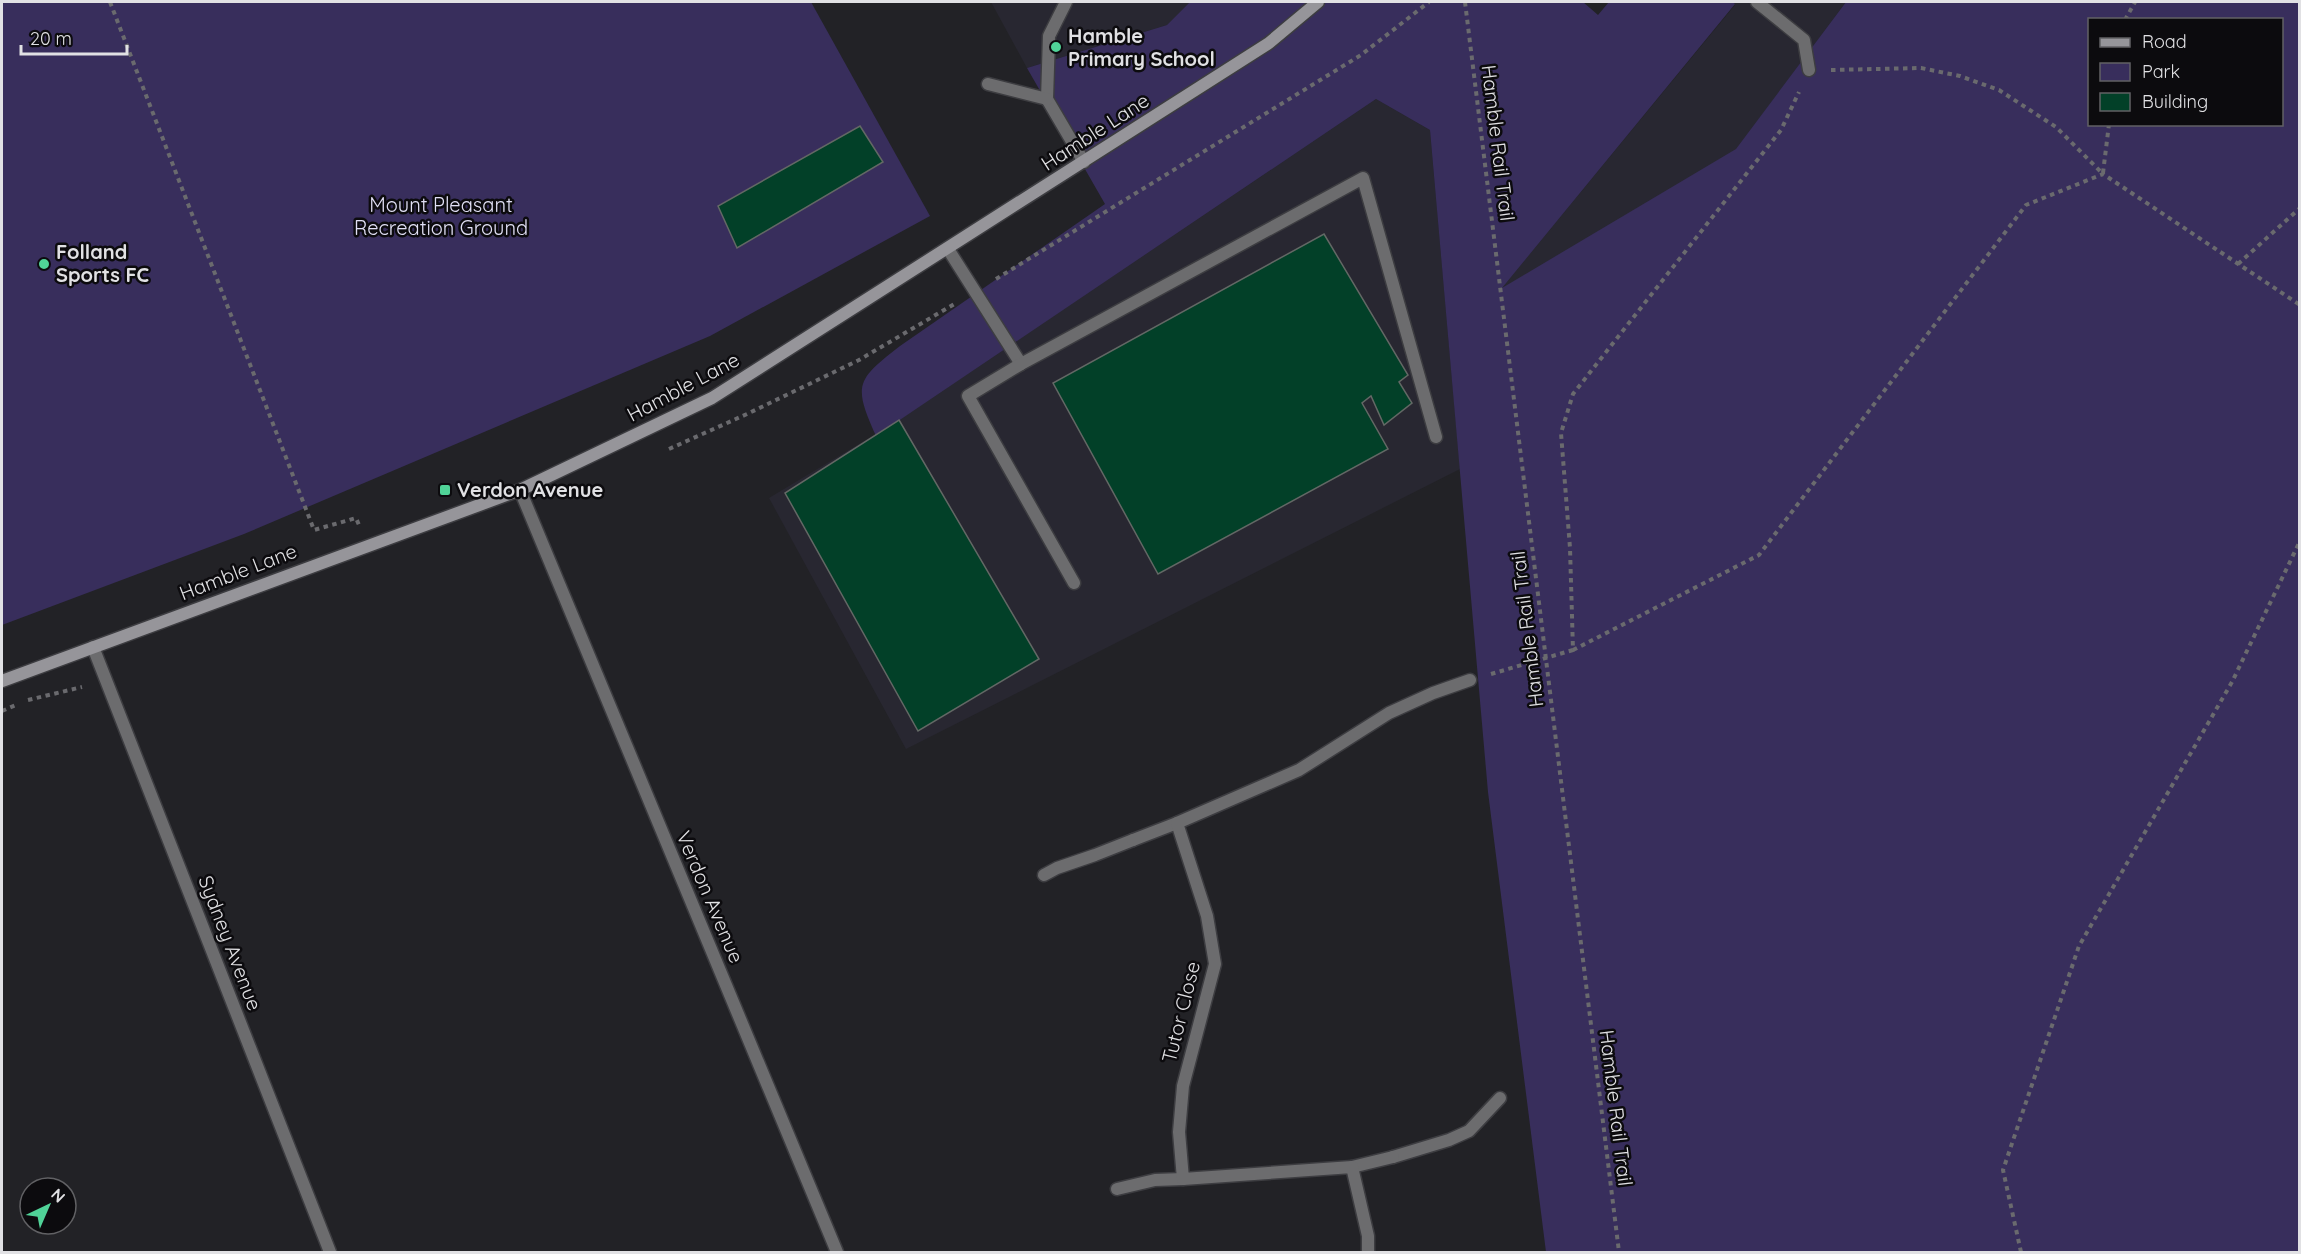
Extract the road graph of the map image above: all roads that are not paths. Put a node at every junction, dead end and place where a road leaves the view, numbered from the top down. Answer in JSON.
{"nodes":[{"id":1,"x":1066,"y":2,"type":"edge"},
{"id":2,"x":1318,"y":2,"type":"edge"},
{"id":3,"x":1757,"y":2,"type":"edge"},
{"id":4,"x":1809,"y":70,"type":"road end"},
{"id":5,"x":988,"y":84,"type":"dead end"},
{"id":6,"x":1047,"y":99,"type":"junction"},
{"id":7,"x":1084,"y":162,"type":"junction"},
{"id":8,"x":948,"y":249,"type":"junction"},
{"id":9,"x":1021,"y":364,"type":"junction"},
{"id":10,"x":1436,"y":437,"type":"dead end"},
{"id":11,"x":520,"y":490,"type":"junction"},
{"id":12,"x":1074,"y":583,"type":"dead end"},
{"id":13,"x":93,"y":647,"type":"junction"},
{"id":14,"x":1470,"y":680,"type":"road end"},
{"id":15,"x":2,"y":681,"type":"edge"},
{"id":16,"x":1177,"y":823,"type":"junction"},
{"id":17,"x":1044,"y":875,"type":"dead end"},
{"id":18,"x":1500,"y":1098,"type":"dead end"},
{"id":19,"x":1352,"y":1167,"type":"junction"},
{"id":20,"x":1184,"y":1179,"type":"junction"},
{"id":21,"x":1117,"y":1189,"type":"dead end"},
{"id":22,"x":330,"y":1252,"type":"edge"},
{"id":23,"x":837,"y":1252,"type":"edge"},
{"id":24,"x":1368,"y":1252,"type":"edge"}],
"edges":[{"from":1,"to":6,"type":"street"},
{"from":2,"to":7,"type":"main road","name":"Hamble Lane"},
{"from":3,"to":4,"type":"street"},
{"from":5,"to":6,"type":"street"},
{"from":6,"to":7,"type":"street"},
{"from":7,"to":8,"type":"main road","name":"Hamble Lane"},
{"from":8,"to":9,"type":"street"},
{"from":8,"to":11,"type":"main road","name":"Hamble Lane"},
{"from":9,"to":10,"type":"street"},
{"from":9,"to":12,"type":"street"},
{"from":11,"to":13,"type":"main road","name":"Hamble Lane"},
{"from":11,"to":23,"type":"street","name":"Verdon Avenue"},
{"from":13,"to":15,"type":"main road","name":"Hamble Lane"},
{"from":13,"to":22,"type":"street","name":"Sydney Avenue"},
{"from":14,"to":16,"type":"street"},
{"from":16,"to":17,"type":"street"},
{"from":16,"to":20,"type":"street","name":"Tutor Close"},
{"from":18,"to":19,"type":"street"},
{"from":19,"to":20,"type":"street"},
{"from":19,"to":24,"type":"street"},
{"from":20,"to":21,"type":"street"}]}
